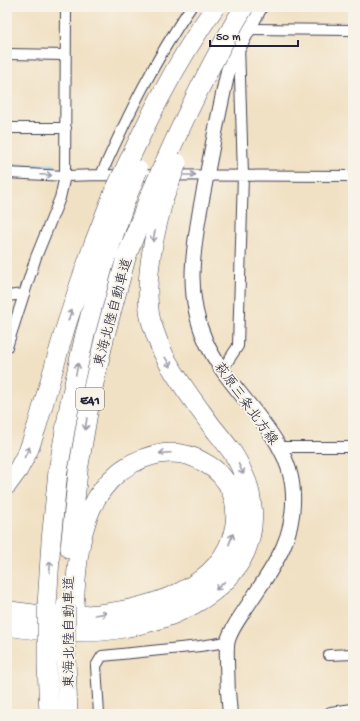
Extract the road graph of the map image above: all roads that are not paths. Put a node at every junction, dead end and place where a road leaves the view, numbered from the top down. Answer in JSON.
{"nodes":[{"id":1,"x":66,"y":7,"type":"edge"},
{"id":2,"x":192,"y":7,"type":"edge"},
{"id":3,"x":215,"y":7,"type":"edge"},
{"id":4,"x":220,"y":7,"type":"edge"},
{"id":5,"x":244,"y":7,"type":"edge"},
{"id":6,"x":260,"y":7,"type":"edge"},
{"id":7,"x":247,"y":29,"type":"junction"},
{"id":8,"x":353,"y":30,"type":"edge"},
{"id":9,"x":239,"y":45,"type":"junction"},
{"id":10,"x":7,"y":54,"type":"edge"},
{"id":11,"x":66,"y":55,"type":"junction"},
{"id":12,"x":226,"y":79,"type":"junction"},
{"id":13,"x":7,"y":128,"type":"edge"},
{"id":14,"x":66,"y":128,"type":"junction"},
{"id":15,"x":7,"y":173,"type":"edge"},
{"id":16,"x":101,"y":175,"type":"junction"},
{"id":17,"x":243,"y":175,"type":"junction"},
{"id":18,"x":65,"y":176,"type":"junction"},
{"id":19,"x":206,"y":176,"type":"junction"},
{"id":20,"x":353,"y":176,"type":"edge"},
{"id":21,"x":119,"y":198,"type":"junction"},
{"id":22,"x":156,"y":198,"type":"junction"},
{"id":23,"x":24,"y":294,"type":"junction"},
{"id":24,"x":7,"y":296,"type":"edge"},
{"id":25,"x":7,"y":347,"type":"edge"},
{"id":26,"x":222,"y":370,"type":"junction"},
{"id":27,"x":280,"y":447,"type":"junction"},
{"id":28,"x":353,"y":447,"type":"edge"},
{"id":29,"x":7,"y":485,"type":"edge"},
{"id":30,"x":62,"y":606,"type":"junction"},
{"id":31,"x":7,"y":610,"type":"edge"},
{"id":32,"x":7,"y":626,"type":"edge"},
{"id":33,"x":227,"y":642,"type":"junction"},
{"id":34,"x":329,"y":654,"type":"dead end"},
{"id":35,"x":353,"y":654,"type":"edge"},
{"id":36,"x":353,"y":711,"type":"edge"},
{"id":37,"x":49,"y":714,"type":"edge"},
{"id":38,"x":68,"y":714,"type":"edge"},
{"id":39,"x":74,"y":714,"type":"edge"},
{"id":40,"x":99,"y":714,"type":"edge"},
{"id":41,"x":230,"y":714,"type":"edge"},
{"id":42,"x":331,"y":714,"type":"edge"}],
"edges":[{"from":1,"to":11,"type":"street"},
{"from":2,"to":16,"type":"street"},
{"from":3,"to":21,"type":"highway","bridge":true},
{"from":4,"to":21,"type":"highway","name":"東海北陸自動車道","number":"E41","bridge":true},
{"from":5,"to":12,"type":"main road","name":"萩原三条北方線"},
{"from":5,"to":22,"type":"highway","bridge":true},
{"from":6,"to":7,"type":"main road","name":"萩原三条北方線"},
{"from":7,"to":8,"type":"street"},
{"from":7,"to":9,"type":"main road","name":"萩原三条北方線"},
{"from":9,"to":12,"type":"main road","name":"萩原三条北方線"},
{"from":9,"to":17,"type":"street"},
{"from":10,"to":11,"type":"street"},
{"from":11,"to":14,"type":"street"},
{"from":12,"to":19,"type":"main road","name":"萩原三条北方線"},
{"from":13,"to":14,"type":"street"},
{"from":14,"to":18,"type":"street"},
{"from":15,"to":18,"type":"street","one_way":true},
{"from":16,"to":18,"type":"street"},
{"from":16,"to":19,"type":"street","one_way":true},
{"from":17,"to":19,"type":"street"},
{"from":17,"to":20,"type":"street"},
{"from":17,"to":26,"type":"street"},
{"from":18,"to":23,"type":"street"},
{"from":19,"to":26,"type":"main road","name":"萩原三条北方線"},
{"from":29,"to":21,"type":"highway","one_way":true},
{"from":30,"to":21,"type":"highway","name":"東海北陸自動車道","number":"E41","one_way":true},
{"from":22,"to":30,"type":"highway","name":"東海北陸自動車道","number":"E41","one_way":true},
{"from":22,"to":32,"type":"highway","one_way":true},
{"from":23,"to":24,"type":"street"},
{"from":23,"to":25,"type":"street"},
{"from":26,"to":27,"type":"main road","name":"萩原三条北方線"},
{"from":27,"to":28,"type":"street"},
{"from":27,"to":33,"type":"main road","name":"萩原三条北方線"},
{"from":31,"to":30,"type":"highway","one_way":true},
{"from":30,"to":37,"type":"highway","name":"東海北陸自動車道","number":"E41","bridge":true},
{"from":30,"to":38,"type":"highway","name":"東海北陸自動車道","number":"E41","bridge":true},
{"from":30,"to":39,"type":"highway"},
{"from":33,"to":40,"type":"street"},
{"from":33,"to":41,"type":"main road","name":"萩原三条北方線"},
{"from":34,"to":35,"type":"street"},
{"from":36,"to":42,"type":"main road"}]}
